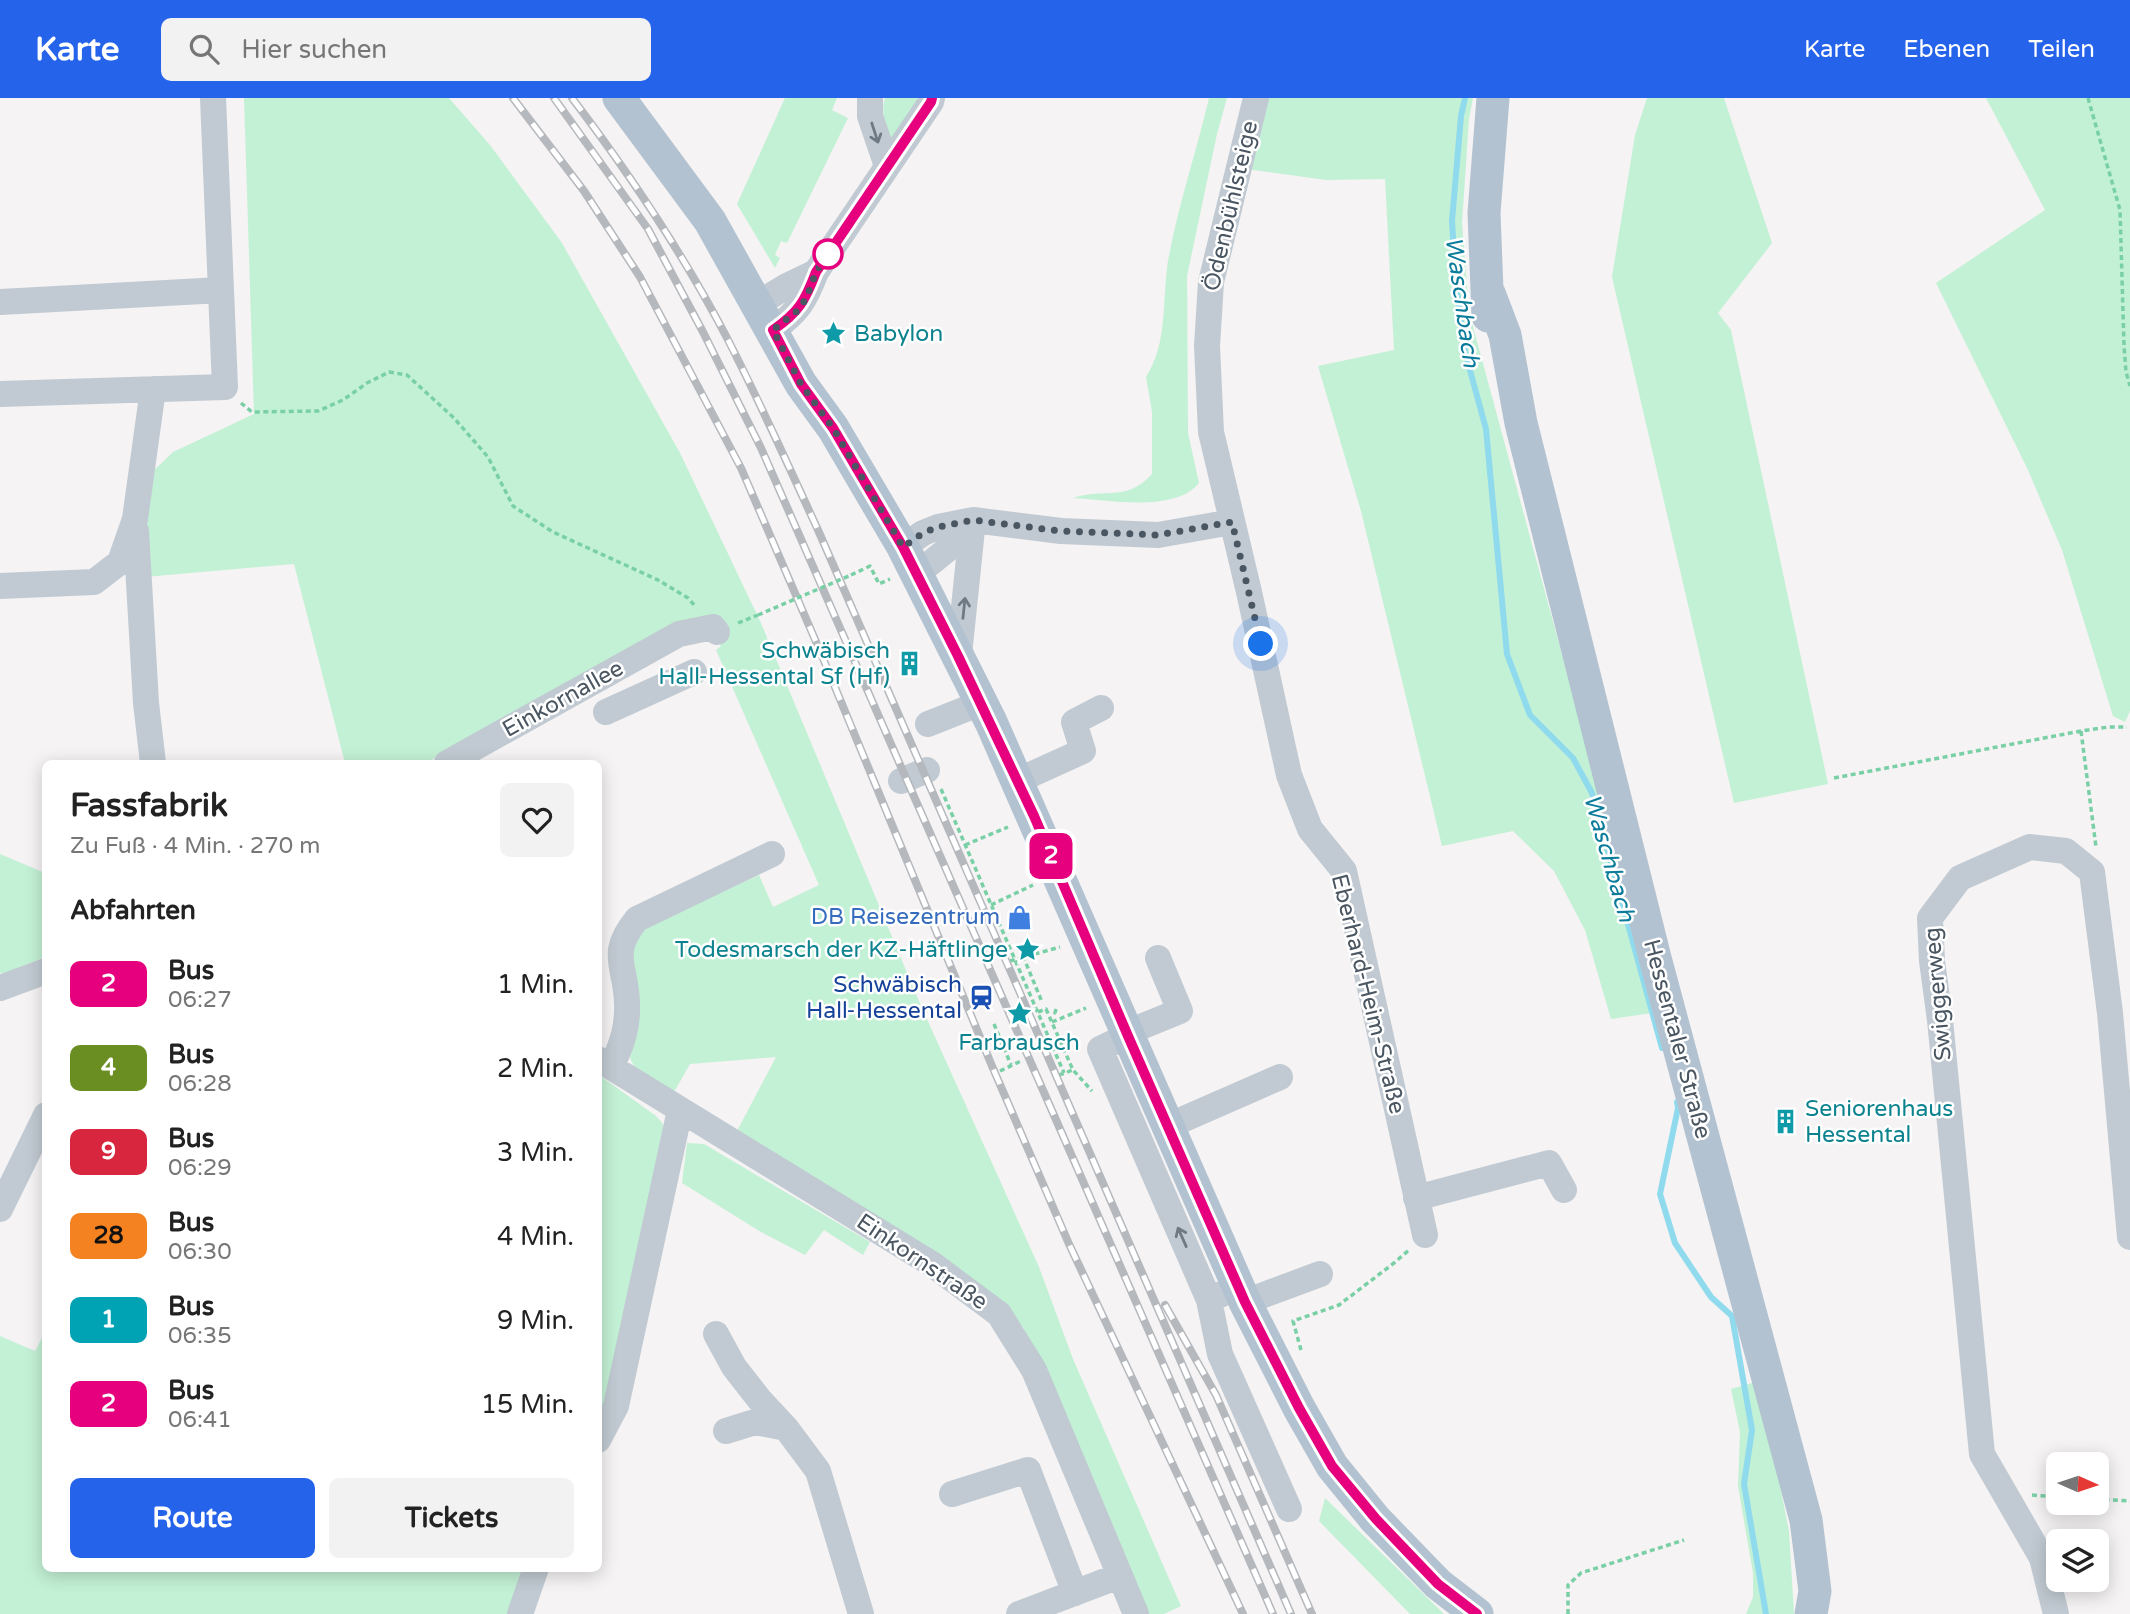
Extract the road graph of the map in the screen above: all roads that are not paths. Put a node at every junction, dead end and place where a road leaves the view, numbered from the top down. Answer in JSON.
{"nodes":[{"id":1,"x":213,"y":98,"type":"edge"},
{"id":2,"x":619,"y":98,"type":"edge"},
{"id":3,"x":870,"y":98,"type":"edge"},
{"id":4,"x":932,"y":98,"type":"edge"},
{"id":5,"x":1256,"y":98,"type":"edge"},
{"id":6,"x":1493,"y":98,"type":"edge"},
{"id":7,"x":887,"y":166,"type":"junction"},
{"id":8,"x":221,"y":290,"type":"junction"},
{"id":9,"x":0,"y":302,"type":"edge"},
{"id":10,"x":765,"y":317,"type":"junction"},
{"id":11,"x":153,"y":389,"type":"junction"},
{"id":12,"x":0,"y":394,"type":"edge"},
{"id":13,"x":135,"y":519,"type":"junction"},
{"id":14,"x":973,"y":520,"type":"junction"},
{"id":15,"x":1232,"y":522,"type":"junction"},
{"id":16,"x":901,"y":556,"type":"junction"},
{"id":17,"x":0,"y":586,"type":"edge"},
{"id":18,"x":715,"y":629,"type":"road end"},
{"id":19,"x":958,"y":656,"type":"junction"},
{"id":20,"x":694,"y":672,"type":"dead end"},
{"id":21,"x":981,"y":703,"type":"junction"},
{"id":22,"x":1101,"y":708,"type":"dead end"},
{"id":23,"x":606,"y":712,"type":"dead end"},
{"id":24,"x":928,"y":724,"type":"dead end"},
{"id":25,"x":153,"y":760,"type":"edge"},
{"id":26,"x":452,"y":760,"type":"edge"},
{"id":27,"x":927,"y":770,"type":"road end"},
{"id":28,"x":901,"y":781,"type":"dead end"},
{"id":29,"x":1017,"y":782,"type":"junction"},
{"id":30,"x":772,"y":854,"type":"dead end"},
{"id":31,"x":1158,"y":958,"type":"dead end"},
{"id":32,"x":42,"y":972,"type":"edge"},
{"id":33,"x":0,"y":988,"type":"edge"},
{"id":34,"x":2120,"y":1012,"type":"edge"},
{"id":35,"x":1127,"y":1035,"type":"junction"},
{"id":36,"x":605,"y":1063,"type":"edge"},
{"id":37,"x":1280,"y":1077,"type":"dead end"},
{"id":38,"x":680,"y":1110,"type":"junction"},
{"id":39,"x":42,"y":1123,"type":"edge"},
{"id":40,"x":1168,"y":1126,"type":"junction"},
{"id":41,"x":1564,"y":1190,"type":"dead end"},
{"id":42,"x":1416,"y":1198,"type":"junction"},
{"id":43,"x":0,"y":1209,"type":"edge"},
{"id":44,"x":1424,"y":1235,"type":"road end"},
{"id":45,"x":2130,"y":1237,"type":"edge"},
{"id":46,"x":1320,"y":1274,"type":"dead end"},
{"id":47,"x":1231,"y":1296,"type":"junction"},
{"id":48,"x":716,"y":1334,"type":"dead end"},
{"id":49,"x":786,"y":1428,"type":"junction"},
{"id":50,"x":726,"y":1431,"type":"dead end"},
{"id":51,"x":602,"y":1432,"type":"edge"},
{"id":52,"x":952,"y":1494,"type":"dead end"},
{"id":53,"x":1289,"y":1509,"type":"dead end"},
{"id":54,"x":535,"y":1572,"type":"edge"},
{"id":55,"x":1119,"y":1576,"type":"junction"},
{"id":56,"x":1075,"y":1593,"type":"junction"},
{"id":57,"x":520,"y":1614,"type":"edge"},
{"id":58,"x":861,"y":1614,"type":"edge"},
{"id":59,"x":1019,"y":1614,"type":"edge"},
{"id":60,"x":1136,"y":1614,"type":"edge"},
{"id":61,"x":1477,"y":1614,"type":"edge"},
{"id":62,"x":1811,"y":1614,"type":"edge"},
{"id":63,"x":2056,"y":1614,"type":"edge"}],
"edges":[{"from":1,"to":8,"type":"street"},
{"from":2,"to":10,"type":"main road"},
{"from":3,"to":7,"type":"street","one_way":true},
{"from":4,"to":7,"type":"street"},
{"from":5,"to":15,"type":"street","name":"Ödenbühlsteige"},
{"from":6,"to":62,"type":"main road","name":"Hessentaler Straße"},
{"from":7,"to":10,"type":"street"},
{"from":8,"to":9,"type":"street"},
{"from":8,"to":11,"type":"street"},
{"from":10,"to":16,"type":"main road"},
{"from":11,"to":12,"type":"street"},
{"from":11,"to":13,"type":"street"},
{"from":13,"to":17,"type":"street"},
{"from":13,"to":25,"type":"street"},
{"from":14,"to":15,"type":"street"},
{"from":14,"to":16,"type":"street"},
{"from":19,"to":14,"type":"street","one_way":true},
{"from":15,"to":42,"type":"street","name":"Eberhard-Heim-Straße"},
{"from":16,"to":19,"type":"main road"},
{"from":18,"to":26,"type":"street","name":"Einkornallee"},
{"from":19,"to":21,"type":"main road"},
{"from":20,"to":23,"type":"street"},
{"from":21,"to":24,"type":"street"},
{"from":21,"to":29,"type":"main road"},
{"from":22,"to":29,"type":"street"},
{"from":27,"to":28,"type":"street"},
{"from":29,"to":35,"type":"main road"},
{"from":30,"to":36,"type":"street"},
{"from":31,"to":35,"type":"street"},
{"from":32,"to":33,"type":"street"},
{"from":34,"to":45,"type":"street"},
{"from":34,"to":63,"type":"street","name":"Swiggerweg"},
{"from":35,"to":40,"type":"main road"},
{"from":47,"to":35,"type":"street","one_way":true},
{"from":36,"to":38,"type":"street","name":"Einkornstraße"},
{"from":37,"to":40,"type":"street"},
{"from":38,"to":51,"type":"street"},
{"from":38,"to":55,"type":"street","name":"Einkornstraße"},
{"from":39,"to":43,"type":"street"},
{"from":40,"to":47,"type":"main road"},
{"from":41,"to":42,"type":"street"},
{"from":42,"to":44,"type":"street","name":"Eberhard-Heim-Straße"},
{"from":46,"to":47,"type":"street"},
{"from":47,"to":53,"type":"street"},
{"from":47,"to":61,"type":"main road"},
{"from":48,"to":49,"type":"street"},
{"from":49,"to":50,"type":"street"},
{"from":49,"to":58,"type":"street"},
{"from":52,"to":56,"type":"street"},
{"from":54,"to":57,"type":"street"},
{"from":55,"to":56,"type":"street"},
{"from":55,"to":60,"type":"street","name":"Einkornstraße"},
{"from":56,"to":59,"type":"street"}]}
